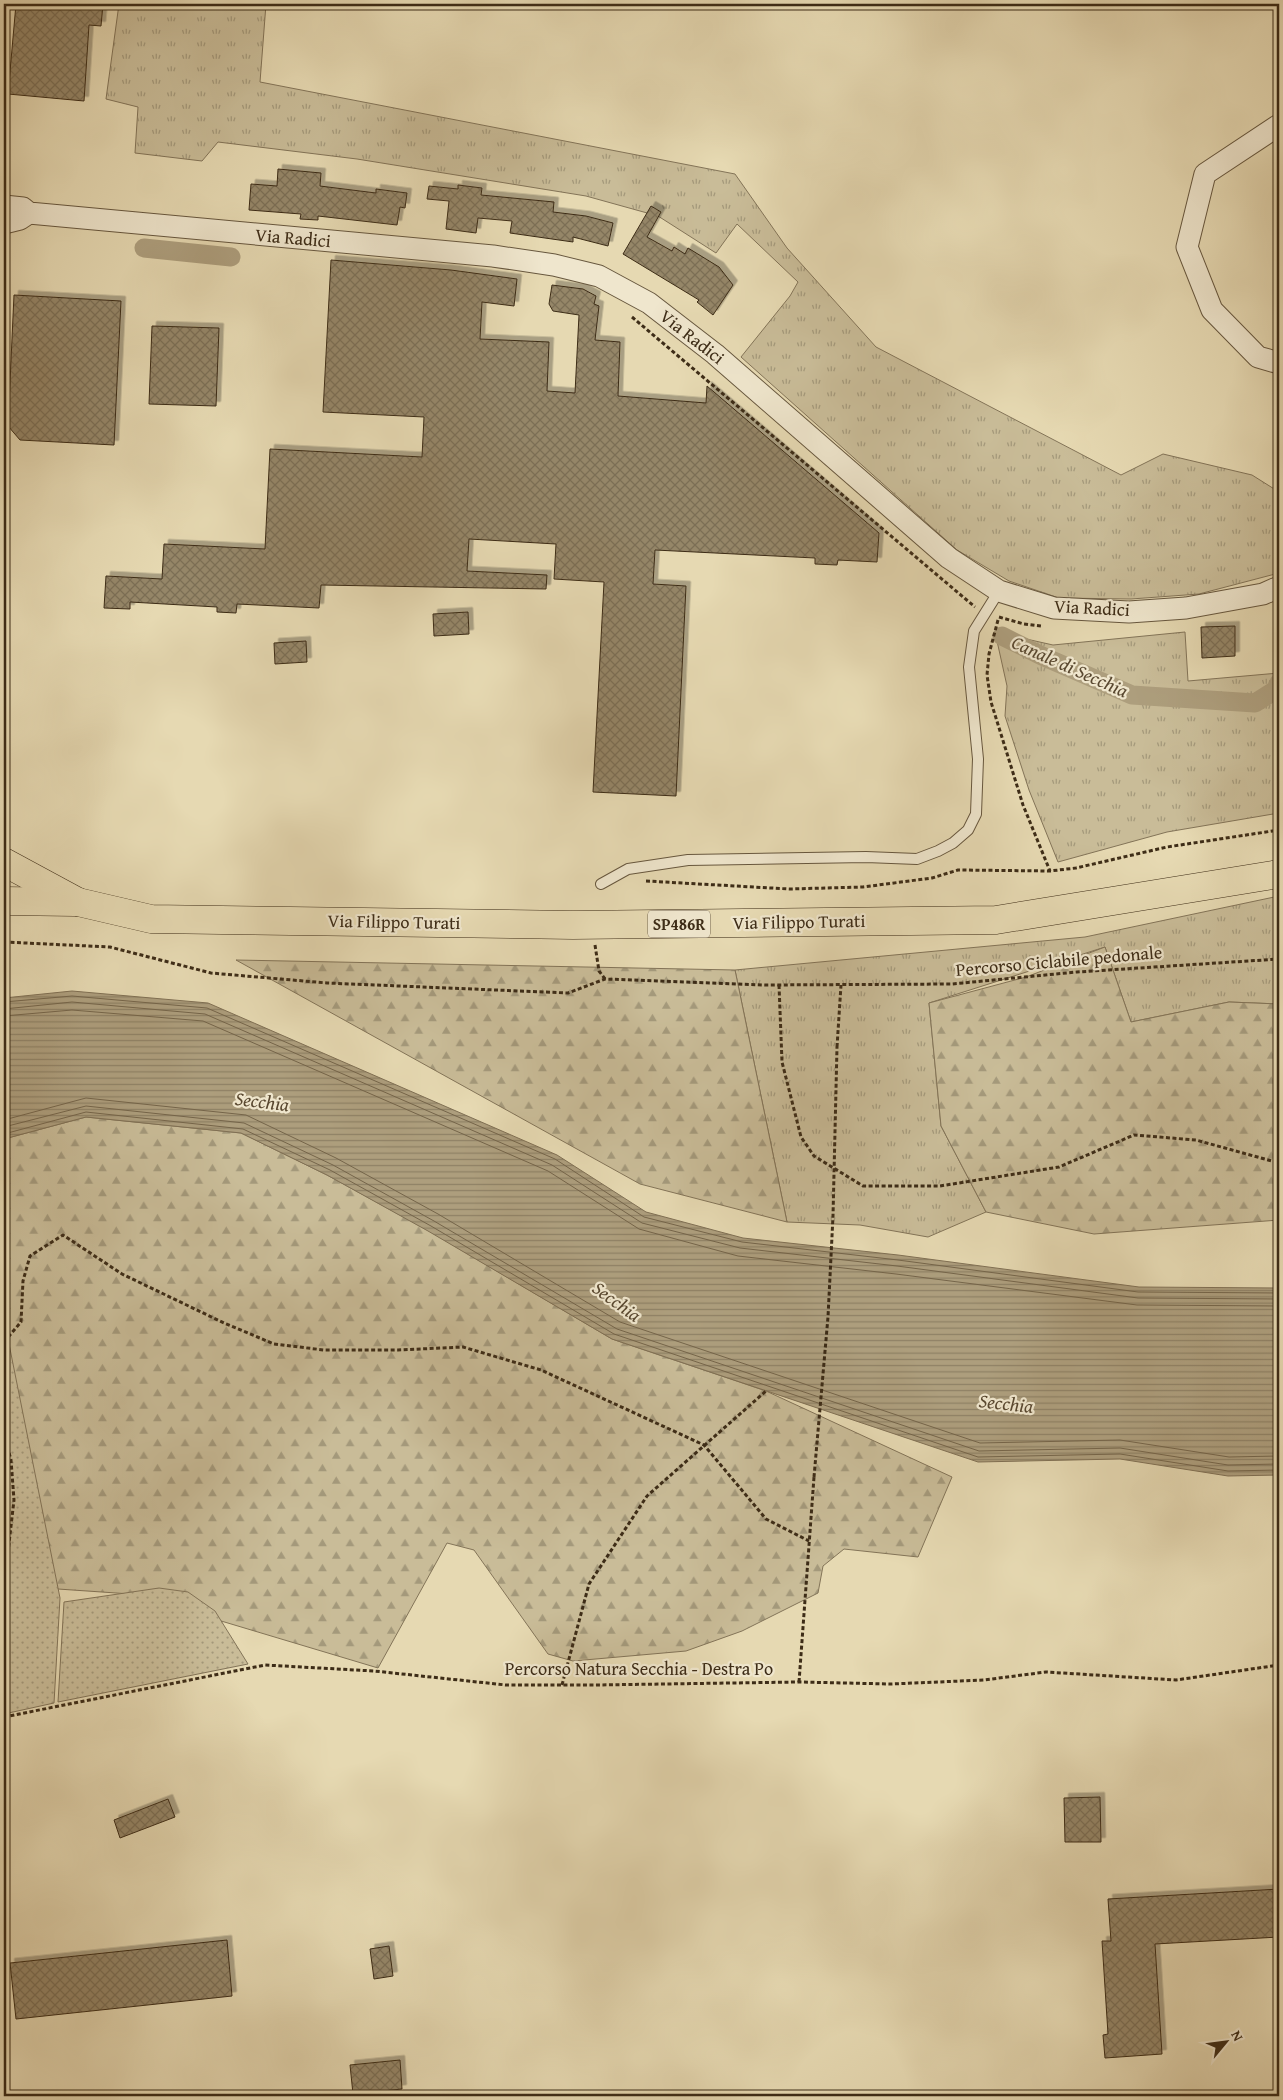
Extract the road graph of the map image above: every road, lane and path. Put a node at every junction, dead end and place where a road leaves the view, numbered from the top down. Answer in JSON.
{"nodes":[{"id":1,"x":1279,"y":126,"type":"edge"},
{"id":2,"x":4,"y":206,"type":"edge"},
{"id":3,"x":30,"y":213,"type":"junction"},
{"id":4,"x":4,"y":223,"type":"edge"},
{"id":5,"x":631,"y":316,"type":"dead end"},
{"id":6,"x":1279,"y":363,"type":"edge"},
{"id":7,"x":1279,"y":587,"type":"edge"},
{"id":8,"x":999,"y":591,"type":"junction"},
{"id":9,"x":984,"y":613,"type":"junction"},
{"id":10,"x":999,"y":617,"type":"dead end"},
{"id":11,"x":1279,"y":830,"type":"edge"},
{"id":12,"x":4,"y":862,"type":"edge"},
{"id":13,"x":1050,"y":871,"type":"junction"},
{"id":14,"x":1279,"y":874,"type":"edge"},
{"id":15,"x":638,"y":880,"type":"dead end"},
{"id":16,"x":601,"y":884,"type":"dead end"},
{"id":17,"x":4,"y":902,"type":"edge"},
{"id":18,"x":78,"y":902,"type":"junction"},
{"id":19,"x":594,"y":940,"type":"dead end"},
{"id":20,"x":4,"y":942,"type":"edge"},
{"id":21,"x":1279,"y":959,"type":"edge"},
{"id":22,"x":605,"y":979,"type":"junction"},
{"id":23,"x":779,"y":985,"type":"junction"},
{"id":24,"x":840,"y":985,"type":"junction"},
{"id":25,"x":1279,"y":1163,"type":"edge"},
{"id":26,"x":4,"y":1342,"type":"edge"},
{"id":27,"x":766,"y":1391,"type":"dead end"},
{"id":28,"x":4,"y":1434,"type":"edge"},
{"id":29,"x":704,"y":1445,"type":"junction"},
{"id":30,"x":809,"y":1541,"type":"junction"},
{"id":31,"x":4,"y":1559,"type":"edge"},
{"id":32,"x":1279,"y":1665,"type":"edge"},
{"id":33,"x":799,"y":1682,"type":"junction"},
{"id":34,"x":562,"y":1685,"type":"junction"},
{"id":35,"x":4,"y":1717,"type":"edge"}],
"edges":[{"from":1,"to":6,"type":"street"},
{"from":2,"to":3,"type":"street","name":"Via Radici"},
{"from":3,"to":4,"type":"street","name":"Via Radici"},
{"from":3,"to":8,"type":"street","name":"Via Radici"},
{"from":5,"to":9,"type":"path"},
{"from":7,"to":8,"type":"street","name":"Via Radici"},
{"from":8,"to":9,"type":"lane"},
{"from":9,"to":16,"type":"lane"},
{"from":10,"to":13,"type":"path"},
{"from":11,"to":13,"type":"path"},
{"from":12,"to":18,"type":"main road","number":"SP486R"},
{"from":13,"to":15,"type":"path"},
{"from":14,"to":18,"type":"main road","name":"Via Filippo Turati","number":"SP486R"},
{"from":17,"to":18,"type":"main road","number":"SP486R"},
{"from":19,"to":22,"type":"path"},
{"from":20,"to":22,"type":"path"},
{"from":21,"to":24,"type":"path","name":"Percorso Ciclabile pedonale"},
{"from":22,"to":23,"type":"path","name":"Percorso Ciclabile pedonale"},
{"from":23,"to":24,"type":"path","name":"Percorso Ciclabile pedonale"},
{"from":23,"to":25,"type":"path"},
{"from":24,"to":30,"type":"path","bridge":true},
{"from":26,"to":29,"type":"path"},
{"from":27,"to":29,"type":"path"},
{"from":28,"to":31,"type":"path"},
{"from":29,"to":30,"type":"path"},
{"from":29,"to":34,"type":"path"},
{"from":30,"to":33,"type":"path"},
{"from":32,"to":33,"type":"path","name":"Percorso Natura Secchia - Destra Po"},
{"from":33,"to":34,"type":"path","name":"Percorso Natura Secchia - Destra Po"},
{"from":34,"to":35,"type":"path","name":"Percorso Natura Secchia - Destra Po"}]}
